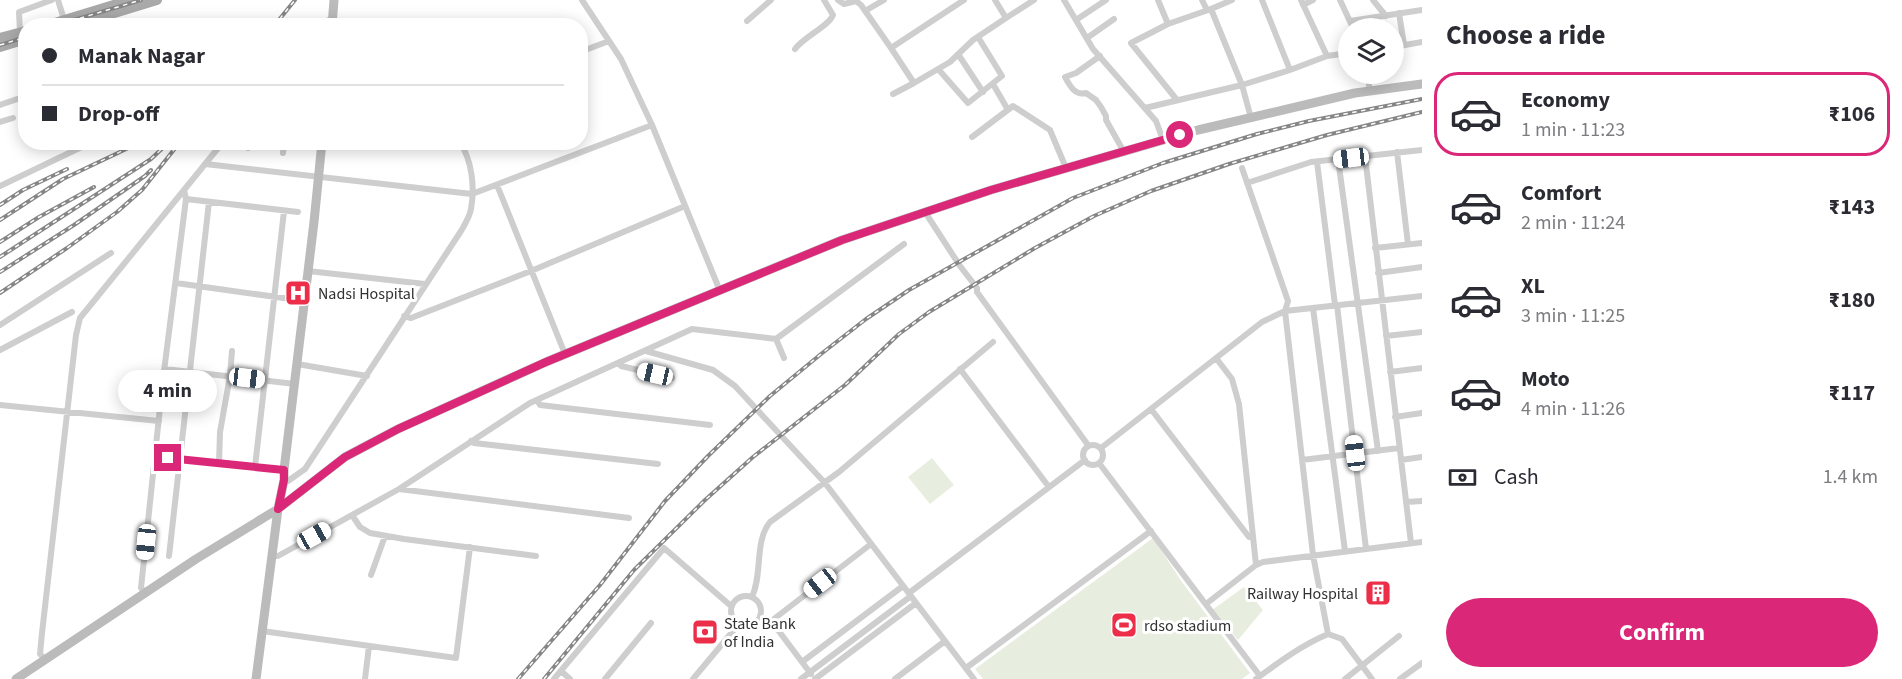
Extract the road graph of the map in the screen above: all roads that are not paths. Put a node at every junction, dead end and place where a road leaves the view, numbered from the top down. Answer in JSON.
{"nodes":[{"id":1,"x":52,"y":0,"type":"edge"},
{"id":2,"x":58,"y":0,"type":"edge"},
{"id":3,"x":130,"y":0,"type":"edge"},
{"id":4,"x":157,"y":0,"type":"edge"},
{"id":5,"x":334,"y":0,"type":"edge"},
{"id":6,"x":582,"y":0,"type":"edge"},
{"id":7,"x":771,"y":0,"type":"edge"},
{"id":8,"x":824,"y":0,"type":"edge"},
{"id":9,"x":838,"y":0,"type":"edge"},
{"id":10,"x":884,"y":0,"type":"edge"},
{"id":11,"x":964,"y":0,"type":"edge"},
{"id":12,"x":995,"y":0,"type":"edge"},
{"id":13,"x":1034,"y":0,"type":"edge"},
{"id":14,"x":1064,"y":0,"type":"edge"},
{"id":15,"x":1106,"y":0,"type":"edge"},
{"id":16,"x":1158,"y":0,"type":"edge"},
{"id":17,"x":1202,"y":0,"type":"edge"},
{"id":18,"x":1232,"y":0,"type":"edge"},
{"id":19,"x":1262,"y":0,"type":"edge"},
{"id":20,"x":1313,"y":0,"type":"edge"},
{"id":21,"x":1340,"y":0,"type":"edge"},
{"id":22,"x":1373,"y":0,"type":"edge"},
{"id":23,"x":1302,"y":2,"type":"edge"},
{"id":24,"x":1209,"y":9,"type":"junction"},
{"id":25,"x":1422,"y":10,"type":"edge"},
{"id":26,"x":865,"y":11,"type":"junction"},
{"id":27,"x":1399,"y":14,"type":"junction"},
{"id":28,"x":1386,"y":16,"type":"junction"},
{"id":29,"x":20,"y":18,"type":"edge"},
{"id":30,"x":66,"y":18,"type":"edge"},
{"id":31,"x":84,"y":18,"type":"edge"},
{"id":32,"x":114,"y":18,"type":"edge"},
{"id":33,"x":332,"y":18,"type":"edge"},
{"id":34,"x":1006,"y":18,"type":"junction"},
{"id":35,"x":1349,"y":18,"type":"edge"},
{"id":36,"x":1372,"y":18,"type":"edge"},
{"id":37,"x":1400,"y":18,"type":"edge"},
{"id":38,"x":1114,"y":19,"type":"dead end"},
{"id":39,"x":1076,"y":20,"type":"junction"},
{"id":40,"x":747,"y":21,"type":"dead end"},
{"id":41,"x":1168,"y":24,"type":"junction"},
{"id":42,"x":18,"y":36,"type":"edge"},
{"id":43,"x":978,"y":37,"type":"junction"},
{"id":44,"x":0,"y":38,"type":"edge"},
{"id":45,"x":18,"y":38,"type":"edge"},
{"id":46,"x":1087,"y":38,"type":"junction"},
{"id":47,"x":609,"y":41,"type":"junction"},
{"id":48,"x":1422,"y":42,"type":"edge"},
{"id":49,"x":1404,"y":45,"type":"edge"},
{"id":50,"x":0,"y":47,"type":"edge"},
{"id":51,"x":891,"y":48,"type":"junction"},
{"id":52,"x":588,"y":49,"type":"edge"},
{"id":53,"x":795,"y":49,"type":"dead end"},
{"id":54,"x":958,"y":54,"type":"junction"},
{"id":55,"x":1338,"y":54,"type":"edge"},
{"id":56,"x":1100,"y":56,"type":"junction"},
{"id":57,"x":1327,"y":56,"type":"junction"},
{"id":58,"x":939,"y":70,"type":"junction"},
{"id":59,"x":1290,"y":70,"type":"junction"},
{"id":60,"x":915,"y":83,"type":"junction"},
{"id":61,"x":993,"y":84,"type":"junction"},
{"id":62,"x":1369,"y":84,"type":"edge"},
{"id":63,"x":1422,"y":84,"type":"edge"},
{"id":64,"x":1242,"y":85,"type":"junction"},
{"id":65,"x":1370,"y":91,"type":"junction"},
{"id":66,"x":983,"y":92,"type":"junction"},
{"id":67,"x":893,"y":94,"type":"dead end"},
{"id":68,"x":18,"y":99,"type":"edge"},
{"id":69,"x":1177,"y":100,"type":"junction"},
{"id":70,"x":0,"y":105,"type":"edge"},
{"id":71,"x":1145,"y":108,"type":"junction"},
{"id":72,"x":1008,"y":110,"type":"junction"},
{"id":73,"x":12,"y":118,"type":"dead end"},
{"id":74,"x":1251,"y":118,"type":"junction"},
{"id":75,"x":0,"y":122,"type":"edge"},
{"id":76,"x":652,"y":125,"type":"junction"},
{"id":77,"x":972,"y":137,"type":"dead end"},
{"id":78,"x":1162,"y":140,"type":"junction"},
{"id":79,"x":75,"y":150,"type":"edge"},
{"id":80,"x":216,"y":150,"type":"edge"},
{"id":81,"x":283,"y":150,"type":"edge"},
{"id":82,"x":321,"y":150,"type":"edge"},
{"id":83,"x":464,"y":150,"type":"edge"},
{"id":84,"x":587,"y":150,"type":"edge"},
{"id":85,"x":588,"y":150,"type":"edge"},
{"id":86,"x":1422,"y":150,"type":"edge"},
{"id":87,"x":1124,"y":152,"type":"junction"},
{"id":88,"x":1397,"y":152,"type":"junction"},
{"id":89,"x":283,"y":153,"type":"dead end"},
{"id":90,"x":1365,"y":156,"type":"junction"},
{"id":91,"x":1338,"y":159,"type":"junction"},
{"id":92,"x":1317,"y":162,"type":"junction"},
{"id":93,"x":205,"y":164,"type":"junction"},
{"id":94,"x":1066,"y":168,"type":"junction"},
{"id":95,"x":1242,"y":168,"type":"dead end"},
{"id":96,"x":318,"y":178,"type":"junction"},
{"id":97,"x":1247,"y":183,"type":"junction"},
{"id":98,"x":497,"y":185,"type":"junction"},
{"id":99,"x":0,"y":186,"type":"edge"},
{"id":100,"x":184,"y":190,"type":"junction"},
{"id":101,"x":472,"y":194,"type":"junction"},
{"id":102,"x":186,"y":199,"type":"junction"},
{"id":103,"x":209,"y":202,"type":"junction"},
{"id":104,"x":685,"y":207,"type":"junction"},
{"id":105,"x":284,"y":211,"type":"junction"},
{"id":106,"x":298,"y":212,"type":"dead end"},
{"id":107,"x":925,"y":212,"type":"junction"},
{"id":108,"x":1422,"y":243,"type":"edge"},
{"id":109,"x":904,"y":244,"type":"dead end"},
{"id":110,"x":1408,"y":244,"type":"junction"},
{"id":111,"x":1375,"y":248,"type":"junction"},
{"id":112,"x":111,"y":253,"type":"dead end"},
{"id":113,"x":1422,"y":267,"type":"edge"},
{"id":114,"x":308,"y":271,"type":"junction"},
{"id":115,"x":531,"y":271,"type":"junction"},
{"id":116,"x":1378,"y":273,"type":"junction"},
{"id":117,"x":176,"y":283,"type":"junction"},
{"id":118,"x":425,"y":285,"type":"junction"},
{"id":119,"x":200,"y":286,"type":"junction"},
{"id":120,"x":720,"y":291,"type":"junction"},
{"id":121,"x":1422,"y":296,"type":"edge"},
{"id":122,"x":275,"y":297,"type":"junction"},
{"id":123,"x":1381,"y":300,"type":"junction"},
{"id":124,"x":305,"y":301,"type":"junction"},
{"id":125,"x":1358,"y":303,"type":"junction"},
{"id":126,"x":1336,"y":305,"type":"junction"},
{"id":127,"x":1313,"y":308,"type":"junction"},
{"id":128,"x":1285,"y":311,"type":"junction"},
{"id":129,"x":72,"y":312,"type":"dead end"},
{"id":130,"x":404,"y":315,"type":"junction"},
{"id":131,"x":0,"y":325,"type":"edge"},
{"id":132,"x":1422,"y":332,"type":"edge"},
{"id":133,"x":1386,"y":336,"type":"junction"},
{"id":134,"x":776,"y":339,"type":"junction"},
{"id":135,"x":993,"y":342,"type":"dead end"},
{"id":136,"x":0,"y":350,"type":"edge"},
{"id":137,"x":232,"y":351,"type":"dead end"},
{"id":138,"x":646,"y":351,"type":"junction"},
{"id":139,"x":565,"y":354,"type":"junction"},
{"id":140,"x":784,"y":358,"type":"dead end"},
{"id":141,"x":1216,"y":358,"type":"junction"},
{"id":142,"x":618,"y":363,"type":"junction"},
{"id":143,"x":297,"y":364,"type":"junction"},
{"id":144,"x":1422,"y":368,"type":"edge"},
{"id":145,"x":165,"y":369,"type":"junction"},
{"id":146,"x":960,"y":369,"type":"junction"},
{"id":147,"x":190,"y":372,"type":"junction"},
{"id":148,"x":1390,"y":372,"type":"junction"},
{"id":149,"x":230,"y":376,"type":"junction"},
{"id":150,"x":367,"y":376,"type":"junction"},
{"id":151,"x":672,"y":378,"type":"dead end"},
{"id":152,"x":265,"y":381,"type":"junction"},
{"id":153,"x":295,"y":384,"type":"junction"},
{"id":154,"x":537,"y":400,"type":"junction"},
{"id":155,"x":0,"y":405,"type":"edge"},
{"id":156,"x":1151,"y":409,"type":"junction"},
{"id":157,"x":67,"y":412,"type":"junction"},
{"id":158,"x":1422,"y":413,"type":"edge"},
{"id":159,"x":1395,"y":417,"type":"junction"},
{"id":160,"x":159,"y":421,"type":"junction"},
{"id":161,"x":710,"y":425,"type":"dead end"},
{"id":162,"x":471,"y":441,"type":"junction"},
{"id":163,"x":1088,"y":446,"type":"junction"},
{"id":164,"x":1101,"y":447,"type":"junction"},
{"id":165,"x":1399,"y":448,"type":"junction"},
{"id":166,"x":1378,"y":451,"type":"junction"},
{"id":167,"x":1355,"y":453,"type":"junction"},
{"id":168,"x":155,"y":456,"type":"junction"},
{"id":169,"x":1334,"y":456,"type":"junction"},
{"id":170,"x":1422,"y":457,"type":"edge"},
{"id":171,"x":180,"y":459,"type":"junction"},
{"id":172,"x":1084,"y":460,"type":"junction"},
{"id":173,"x":1302,"y":460,"type":"junction"},
{"id":174,"x":1401,"y":460,"type":"junction"},
{"id":175,"x":219,"y":463,"type":"junction"},
{"id":176,"x":1099,"y":463,"type":"junction"},
{"id":177,"x":658,"y":464,"type":"dead end"},
{"id":178,"x":255,"y":467,"type":"junction"},
{"id":179,"x":284,"y":475,"type":"junction"},
{"id":180,"x":825,"y":483,"type":"junction"},
{"id":181,"x":1049,"y":487,"type":"junction"},
{"id":182,"x":399,"y":489,"type":"junction"},
{"id":183,"x":1422,"y":501,"type":"edge"},
{"id":184,"x":1406,"y":502,"type":"junction"},
{"id":185,"x":278,"y":509,"type":"junction"},
{"id":186,"x":352,"y":515,"type":"junction"},
{"id":187,"x":629,"y":518,"type":"dead end"},
{"id":188,"x":1151,"y":531,"type":"junction"},
{"id":189,"x":385,"y":536,"type":"junction"},
{"id":190,"x":1253,"y":537,"type":"junction"},
{"id":191,"x":1422,"y":542,"type":"edge"},
{"id":192,"x":1411,"y":543,"type":"junction"},
{"id":193,"x":871,"y":544,"type":"junction"},
{"id":194,"x":470,"y":547,"type":"junction"},
{"id":195,"x":1366,"y":549,"type":"junction"},
{"id":196,"x":1345,"y":551,"type":"junction"},
{"id":197,"x":536,"y":555,"type":"dead end"},
{"id":198,"x":1313,"y":555,"type":"junction"},
{"id":199,"x":169,"y":556,"type":"dead end"},
{"id":200,"x":272,"y":556,"type":"junction"},
{"id":201,"x":1256,"y":565,"type":"junction"},
{"id":202,"x":371,"y":575,"type":"dead end"},
{"id":203,"x":903,"y":586,"type":"junction"},
{"id":204,"x":146,"y":593,"type":"junction"},
{"id":205,"x":910,"y":595,"type":"junction"},
{"id":206,"x":752,"y":597,"type":"junction"},
{"id":207,"x":916,"y":603,"type":"junction"},
{"id":208,"x":1206,"y":604,"type":"junction"},
{"id":209,"x":731,"y":606,"type":"junction"},
{"id":210,"x":761,"y":617,"type":"junction"},
{"id":211,"x":651,"y":622,"type":"dead end"},
{"id":212,"x":770,"y":622,"type":"junction"},
{"id":213,"x":738,"y":625,"type":"junction"},
{"id":214,"x":1328,"y":633,"type":"junction"},
{"id":215,"x":262,"y":635,"type":"junction"},
{"id":216,"x":1399,"y":636,"type":"dead end"},
{"id":217,"x":945,"y":641,"type":"junction"},
{"id":218,"x":369,"y":646,"type":"junction"},
{"id":219,"x":46,"y":660,"type":"junction"},
{"id":220,"x":802,"y":662,"type":"junction"},
{"id":221,"x":1422,"y":663,"type":"edge"},
{"id":222,"x":1363,"y":666,"type":"junction"},
{"id":223,"x":966,"y":669,"type":"junction"},
{"id":224,"x":561,"y":671,"type":"junction"},
{"id":225,"x":810,"y":672,"type":"junction"},
{"id":226,"x":1258,"y":678,"type":"edge"},
{"id":227,"x":16,"y":679,"type":"edge"},
{"id":228,"x":250,"y":679,"type":"edge"},
{"id":229,"x":256,"y":679,"type":"edge"},
{"id":230,"x":262,"y":679,"type":"edge"},
{"id":231,"x":365,"y":679,"type":"edge"},
{"id":232,"x":554,"y":679,"type":"edge"},
{"id":233,"x":570,"y":679,"type":"edge"},
{"id":234,"x":604,"y":679,"type":"edge"},
{"id":235,"x":693,"y":679,"type":"edge"},
{"id":236,"x":801,"y":679,"type":"edge"},
{"id":237,"x":815,"y":679,"type":"edge"},
{"id":238,"x":895,"y":679,"type":"edge"},
{"id":239,"x":974,"y":679,"type":"edge"},
{"id":240,"x":1345,"y":679,"type":"edge"},
{"id":241,"x":1372,"y":679,"type":"edge"},
{"id":242,"x":1400,"y":679,"type":"edge"}],
"edges":[{"from":1,"to":29,"type":"street"},
{"from":2,"to":30,"type":"street"},
{"from":3,"to":31,"type":"main road"},
{"from":4,"to":32,"type":"main road"},
{"from":5,"to":33,"type":"street"},
{"from":6,"to":47,"type":"street"},
{"from":7,"to":40,"type":"street"},
{"from":8,"to":53,"type":"street"},
{"from":9,"to":26,"type":"street"},
{"from":10,"to":26,"type":"street"},
{"from":11,"to":51,"type":"street"},
{"from":12,"to":34,"type":"street"},
{"from":13,"to":34,"type":"street"},
{"from":14,"to":39,"type":"street"},
{"from":15,"to":39,"type":"street"},
{"from":16,"to":41,"type":"street"},
{"from":17,"to":24,"type":"street"},
{"from":18,"to":24,"type":"street"},
{"from":19,"to":59,"type":"street"},
{"from":20,"to":23,"type":"street"},
{"from":21,"to":35,"type":"street"},
{"from":22,"to":28,"type":"street"},
{"from":23,"to":57,"type":"street"},
{"from":24,"to":41,"type":"street"},
{"from":24,"to":64,"type":"street"},
{"from":25,"to":27,"type":"street"},
{"from":26,"to":51,"type":"street"},
{"from":27,"to":28,"type":"street"},
{"from":27,"to":37,"type":"street"},
{"from":28,"to":36,"type":"street"},
{"from":34,"to":43,"type":"street"},
{"from":38,"to":46,"type":"street"},
{"from":39,"to":46,"type":"street"},
{"from":41,"to":69,"type":"street"},
{"from":42,"to":44,"type":"main road"},
{"from":43,"to":54,"type":"street"},
{"from":43,"to":61,"type":"street"},
{"from":45,"to":50,"type":"main road"},
{"from":46,"to":56,"type":"street"},
{"from":47,"to":52,"type":"street"},
{"from":47,"to":76,"type":"street"},
{"from":48,"to":49,"type":"street"},
{"from":51,"to":60,"type":"street"},
{"from":54,"to":58,"type":"street"},
{"from":54,"to":66,"type":"street"},
{"from":55,"to":57,"type":"street"},
{"from":56,"to":71,"type":"street"},
{"from":56,"to":87,"type":"street"},
{"from":57,"to":59,"type":"street"},
{"from":58,"to":60,"type":"street"},
{"from":58,"to":66,"type":"street"},
{"from":59,"to":64,"type":"street"},
{"from":60,"to":67,"type":"street"},
{"from":61,"to":66,"type":"street"},
{"from":61,"to":72,"type":"street"},
{"from":62,"to":65,"type":"street"},
{"from":63,"to":65,"type":"street"},
{"from":64,"to":69,"type":"street"},
{"from":64,"to":74,"type":"street"},
{"from":65,"to":74,"type":"street"},
{"from":68,"to":70,"type":"street"},
{"from":69,"to":71,"type":"street"},
{"from":71,"to":78,"type":"street"},
{"from":72,"to":77,"type":"street"},
{"from":72,"to":94,"type":"street"},
{"from":73,"to":75,"type":"street"},
{"from":74,"to":78,"type":"street"},
{"from":76,"to":85,"type":"street"},
{"from":76,"to":104,"type":"street"},
{"from":78,"to":87,"type":"street"},
{"from":79,"to":99,"type":"street"},
{"from":80,"to":93,"type":"street"},
{"from":81,"to":89,"type":"street"},
{"from":82,"to":96,"type":"street"},
{"from":83,"to":101,"type":"street"},
{"from":84,"to":98,"type":"street"},
{"from":86,"to":88,"type":"street"},
{"from":87,"to":94,"type":"street"},
{"from":88,"to":90,"type":"street"},
{"from":88,"to":110,"type":"street"},
{"from":90,"to":91,"type":"street"},
{"from":90,"to":111,"type":"street"},
{"from":91,"to":92,"type":"street"},
{"from":91,"to":125,"type":"street"},
{"from":92,"to":97,"type":"street"},
{"from":92,"to":126,"type":"street"},
{"from":93,"to":96,"type":"street"},
{"from":93,"to":100,"type":"street"},
{"from":94,"to":107,"type":"street"},
{"from":95,"to":97,"type":"street"},
{"from":96,"to":101,"type":"street"},
{"from":96,"to":114,"type":"street"},
{"from":97,"to":128,"type":"street"},
{"from":98,"to":101,"type":"street"},
{"from":98,"to":115,"type":"street"},
{"from":100,"to":102,"type":"street"},
{"from":100,"to":157,"type":"street"},
{"from":101,"to":118,"type":"street"},
{"from":102,"to":103,"type":"street"},
{"from":102,"to":117,"type":"street"},
{"from":103,"to":105,"type":"street"},
{"from":103,"to":119,"type":"street"},
{"from":104,"to":115,"type":"street"},
{"from":104,"to":120,"type":"street"},
{"from":105,"to":106,"type":"street"},
{"from":105,"to":122,"type":"street"},
{"from":107,"to":120,"type":"street"},
{"from":107,"to":163,"type":"street"},
{"from":108,"to":110,"type":"street"},
{"from":109,"to":134,"type":"street"},
{"from":110,"to":111,"type":"street"},
{"from":111,"to":116,"type":"street"},
{"from":112,"to":131,"type":"street"},
{"from":113,"to":116,"type":"street"},
{"from":114,"to":118,"type":"street"},
{"from":114,"to":124,"type":"street"},
{"from":115,"to":130,"type":"street"},
{"from":115,"to":139,"type":"street"},
{"from":116,"to":123,"type":"street"},
{"from":117,"to":119,"type":"street"},
{"from":117,"to":145,"type":"street"},
{"from":118,"to":130,"type":"street"},
{"from":119,"to":122,"type":"street"},
{"from":119,"to":147,"type":"street"},
{"from":120,"to":139,"type":"street"},
{"from":121,"to":123,"type":"street"},
{"from":122,"to":124,"type":"street"},
{"from":122,"to":152,"type":"street"},
{"from":123,"to":125,"type":"street"},
{"from":123,"to":133,"type":"street"},
{"from":124,"to":143,"type":"street"},
{"from":125,"to":126,"type":"street"},
{"from":125,"to":166,"type":"street"},
{"from":126,"to":127,"type":"street"},
{"from":126,"to":167,"type":"street"},
{"from":127,"to":128,"type":"street"},
{"from":127,"to":169,"type":"street"},
{"from":128,"to":141,"type":"street"},
{"from":128,"to":173,"type":"street"},
{"from":129,"to":136,"type":"street"},
{"from":130,"to":150,"type":"street"},
{"from":132,"to":133,"type":"street"},
{"from":133,"to":148,"type":"street"},
{"from":134,"to":138,"type":"street"},
{"from":134,"to":140,"type":"street"},
{"from":135,"to":146,"type":"street"},
{"from":137,"to":149,"type":"street"},
{"from":138,"to":142,"type":"street"},
{"from":138,"to":180,"type":"street"},
{"from":139,"to":185,"type":"street"},
{"from":141,"to":156,"type":"street"},
{"from":141,"to":190,"type":"street"},
{"from":142,"to":151,"type":"street"},
{"from":142,"to":154,"type":"street"},
{"from":143,"to":150,"type":"street"},
{"from":143,"to":153,"type":"street"},
{"from":144,"to":148,"type":"street"},
{"from":145,"to":147,"type":"street"},
{"from":145,"to":160,"type":"street"},
{"from":146,"to":180,"type":"street"},
{"from":146,"to":181,"type":"street"},
{"from":147,"to":149,"type":"street"},
{"from":147,"to":171,"type":"street"},
{"from":148,"to":159,"type":"street"},
{"from":149,"to":152,"type":"street"},
{"from":149,"to":175,"type":"street"},
{"from":150,"to":179,"type":"street"},
{"from":152,"to":153,"type":"street"},
{"from":152,"to":178,"type":"street"},
{"from":153,"to":179,"type":"street"},
{"from":154,"to":161,"type":"street"},
{"from":154,"to":162,"type":"street"},
{"from":155,"to":157,"type":"street"},
{"from":156,"to":164,"type":"street"},
{"from":156,"to":190,"type":"street"},
{"from":157,"to":160,"type":"street"},
{"from":157,"to":219,"type":"street"},
{"from":158,"to":159,"type":"street"},
{"from":159,"to":165,"type":"street"},
{"from":160,"to":168,"type":"street"},
{"from":162,"to":177,"type":"street"},
{"from":162,"to":182,"type":"street"},
{"from":163,"to":164,"type":"street"},
{"from":163,"to":172,"type":"street"},
{"from":164,"to":176,"type":"street"},
{"from":165,"to":166,"type":"street"},
{"from":165,"to":174,"type":"street"},
{"from":166,"to":167,"type":"street"},
{"from":167,"to":169,"type":"street"},
{"from":167,"to":195,"type":"street"},
{"from":168,"to":171,"type":"street"},
{"from":168,"to":204,"type":"street"},
{"from":169,"to":173,"type":"street"},
{"from":169,"to":196,"type":"street"},
{"from":170,"to":174,"type":"street"},
{"from":171,"to":175,"type":"street"},
{"from":171,"to":199,"type":"street"},
{"from":172,"to":176,"type":"street"},
{"from":172,"to":181,"type":"street"},
{"from":173,"to":198,"type":"street"},
{"from":174,"to":184,"type":"street"},
{"from":175,"to":178,"type":"street"},
{"from":176,"to":188,"type":"street"},
{"from":178,"to":179,"type":"street"},
{"from":179,"to":185,"type":"street"},
{"from":180,"to":193,"type":"street"},
{"from":180,"to":206,"type":"street"},
{"from":181,"to":205,"type":"street"},
{"from":182,"to":186,"type":"street"},
{"from":182,"to":187,"type":"street"},
{"from":183,"to":184,"type":"street"},
{"from":184,"to":192,"type":"street"},
{"from":185,"to":200,"type":"street"},
{"from":185,"to":204,"type":"street"},
{"from":186,"to":189,"type":"street"},
{"from":186,"to":200,"type":"street"},
{"from":188,"to":208,"type":"street"},
{"from":188,"to":223,"type":"street"},
{"from":189,"to":194,"type":"street"},
{"from":189,"to":202,"type":"street"},
{"from":190,"to":201,"type":"street"},
{"from":191,"to":192,"type":"street"},
{"from":192,"to":195,"type":"street"},
{"from":193,"to":203,"type":"street"},
{"from":193,"to":212,"type":"street"},
{"from":194,"to":197,"type":"street"},
{"from":194,"to":218,"type":"street"},
{"from":195,"to":196,"type":"street"},
{"from":196,"to":198,"type":"street"},
{"from":198,"to":201,"type":"street"},
{"from":198,"to":214,"type":"street"},
{"from":200,"to":215,"type":"street"},
{"from":201,"to":208,"type":"street"},
{"from":203,"to":205,"type":"street"},
{"from":203,"to":220,"type":"street"},
{"from":204,"to":219,"type":"street"},
{"from":205,"to":207,"type":"street"},
{"from":205,"to":225,"type":"street"},
{"from":206,"to":209,"type":"street"},
{"from":206,"to":210,"type":"street"},
{"from":207,"to":217,"type":"street"},
{"from":207,"to":237,"type":"street"},
{"from":208,"to":226,"type":"street"},
{"from":209,"to":213,"type":"street"},
{"from":209,"to":224,"type":"street"},
{"from":210,"to":212,"type":"street"},
{"from":210,"to":213,"type":"street"},
{"from":211,"to":234,"type":"street"},
{"from":212,"to":220,"type":"street"},
{"from":213,"to":235,"type":"street"},
{"from":214,"to":222,"type":"street"},
{"from":214,"to":226,"type":"street"},
{"from":215,"to":218,"type":"street"},
{"from":215,"to":228,"type":"street"},
{"from":215,"to":229,"type":"street"},
{"from":215,"to":230,"type":"street"},
{"from":216,"to":222,"type":"street"},
{"from":217,"to":223,"type":"street"},
{"from":217,"to":238,"type":"street"},
{"from":218,"to":231,"type":"street"},
{"from":219,"to":227,"type":"street"},
{"from":220,"to":225,"type":"street"},
{"from":221,"to":242,"type":"street"},
{"from":222,"to":240,"type":"street"},
{"from":222,"to":241,"type":"street"},
{"from":223,"to":239,"type":"street"},
{"from":224,"to":232,"type":"street"},
{"from":224,"to":233,"type":"street"},
{"from":225,"to":236,"type":"street"},
{"from":225,"to":237,"type":"street"}]}
